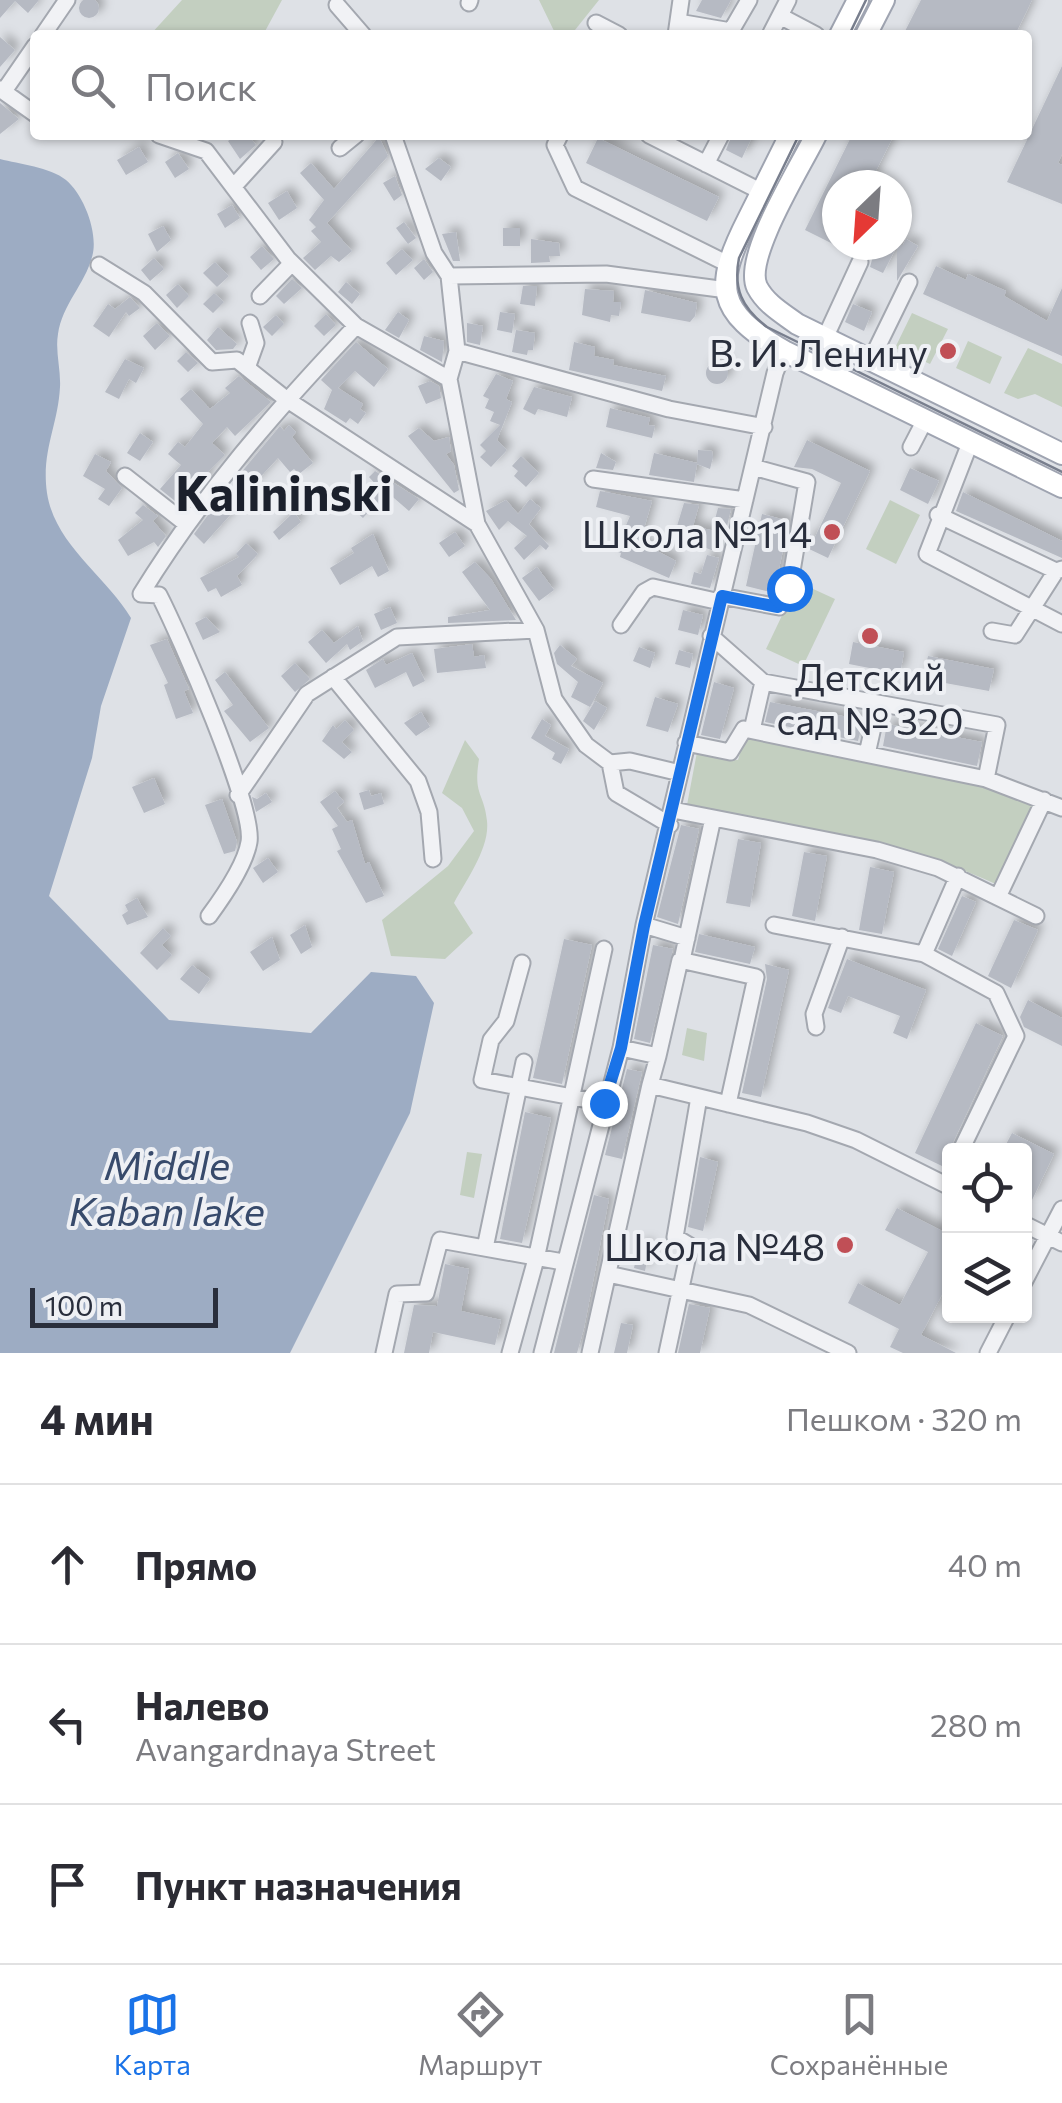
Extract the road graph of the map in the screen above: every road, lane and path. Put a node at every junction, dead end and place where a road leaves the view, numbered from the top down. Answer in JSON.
{"nodes":[{"id":1,"x":68,"y":0,"type":"edge"},
{"id":2,"x":681,"y":0,"type":"edge"},
{"id":3,"x":748,"y":0,"type":"edge"},
{"id":4,"x":788,"y":0,"type":"edge"},
{"id":5,"x":858,"y":0,"type":"edge"},
{"id":6,"x":884,"y":0,"type":"edge"},
{"id":7,"x":337,"y":5,"type":"dead end"},
{"id":8,"x":780,"y":16,"type":"junction"},
{"id":9,"x":596,"y":24,"type":"dead end"},
{"id":10,"x":677,"y":28,"type":"edge"},
{"id":11,"x":47,"y":30,"type":"edge"},
{"id":12,"x":359,"y":30,"type":"edge"},
{"id":13,"x":609,"y":30,"type":"edge"},
{"id":14,"x":735,"y":30,"type":"edge"},
{"id":15,"x":773,"y":30,"type":"edge"},
{"id":16,"x":807,"y":30,"type":"edge"},
{"id":17,"x":843,"y":30,"type":"edge"},
{"id":18,"x":869,"y":30,"type":"edge"},
{"id":19,"x":30,"y":53,"type":"edge"},
{"id":20,"x":2,"y":90,"type":"edge"},
{"id":21,"x":30,"y":110,"type":"edge"},
{"id":22,"x":173,"y":140,"type":"edge"},
{"id":23,"x":350,"y":140,"type":"edge"},
{"id":24,"x":395,"y":140,"type":"edge"},
{"id":25,"x":558,"y":140,"type":"edge"},
{"id":26,"x":659,"y":140,"type":"edge"},
{"id":27,"x":718,"y":140,"type":"edge"},
{"id":28,"x":788,"y":140,"type":"edge"},
{"id":29,"x":814,"y":140,"type":"edge"},
{"id":30,"x":274,"y":142,"type":"dead end"},
{"id":31,"x":340,"y":148,"type":"dead end"},
{"id":32,"x":706,"y":164,"type":"junction"},
{"id":33,"x":235,"y":186,"type":"junction"},
{"id":34,"x":762,"y":192,"type":"junction"},
{"id":35,"x":860,"y":262,"type":"dead end"},
{"id":36,"x":292,"y":263,"type":"junction"},
{"id":37,"x":726,"y":263,"type":"junction"},
{"id":38,"x":99,"y":265,"type":"dead end"},
{"id":39,"x":449,"y":276,"type":"junction"},
{"id":40,"x":908,"y":282,"type":"dead end"},
{"id":41,"x":727,"y":290,"type":"junction"},
{"id":42,"x":260,"y":296,"type":"dead end"},
{"id":43,"x":250,"y":324,"type":"dead end"},
{"id":44,"x":356,"y":326,"type":"junction"},
{"id":45,"x":825,"y":338,"type":"junction"},
{"id":46,"x":457,"y":351,"type":"junction"},
{"id":47,"x":784,"y":351,"type":"junction"},
{"id":48,"x":872,"y":360,"type":"junction"},
{"id":49,"x":247,"y":368,"type":"junction"},
{"id":50,"x":449,"y":379,"type":"junction"},
{"id":51,"x":286,"y":399,"type":"junction"},
{"id":52,"x":925,"y":420,"type":"junction"},
{"id":53,"x":764,"y":427,"type":"junction"},
{"id":54,"x":970,"y":442,"type":"junction"},
{"id":55,"x":911,"y":446,"type":"dead end"},
{"id":56,"x":1062,"y":454,"type":"edge"},
{"id":57,"x":753,"y":467,"type":"junction"},
{"id":58,"x":126,"y":476,"type":"dead end"},
{"id":59,"x":592,"y":478,"type":"dead end"},
{"id":60,"x":1062,"y":487,"type":"edge"},
{"id":61,"x":745,"y":500,"type":"junction"},
{"id":62,"x":938,"y":516,"type":"junction"},
{"id":63,"x":185,"y":523,"type":"junction"},
{"id":64,"x":477,"y":524,"type":"junction"},
{"id":65,"x":1059,"y":570,"type":"edge"},
{"id":66,"x":721,"y":599,"type":"junction"},
{"id":67,"x":1032,"y":611,"type":"junction"},
{"id":68,"x":1062,"y":624,"type":"edge"},
{"id":69,"x":620,"y":625,"type":"dead end"},
{"id":70,"x":536,"y":630,"type":"junction"},
{"id":71,"x":992,"y":631,"type":"dead end"},
{"id":72,"x":712,"y":636,"type":"junction"},
{"id":73,"x":333,"y":676,"type":"junction"},
{"id":74,"x":762,"y":682,"type":"junction"},
{"id":75,"x":878,"y":706,"type":"junction"},
{"id":76,"x":752,"y":730,"type":"junction"},
{"id":77,"x":686,"y":743,"type":"junction"},
{"id":78,"x":867,"y":754,"type":"junction"},
{"id":79,"x":610,"y":763,"type":"junction"},
{"id":80,"x":680,"y":773,"type":"junction"},
{"id":81,"x":986,"y":779,"type":"junction"},
{"id":82,"x":238,"y":795,"type":"junction"},
{"id":83,"x":1044,"y":800,"type":"junction"},
{"id":84,"x":1062,"y":808,"type":"edge"},
{"id":85,"x":672,"y":818,"type":"junction"},
{"id":86,"x":713,"y":818,"type":"junction"},
{"id":87,"x":433,"y":858,"type":"dead end"},
{"id":88,"x":958,"y":876,"type":"junction"},
{"id":89,"x":998,"y":897,"type":"junction"},
{"id":90,"x":208,"y":916,"type":"dead end"},
{"id":91,"x":1036,"y":916,"type":"dead end"},
{"id":92,"x":774,"y":925,"type":"dead end"},
{"id":93,"x":644,"y":926,"type":"junction"},
{"id":94,"x":842,"y":937,"type":"junction"},
{"id":95,"x":686,"y":938,"type":"junction"},
{"id":96,"x":604,"y":949,"type":"dead end"},
{"id":97,"x":924,"y":954,"type":"junction"},
{"id":98,"x":682,"y":960,"type":"junction"},
{"id":99,"x":522,"y":963,"type":"dead end"},
{"id":100,"x":816,"y":1027,"type":"dead end"},
{"id":101,"x":621,"y":1048,"type":"junction"},
{"id":102,"x":658,"y":1056,"type":"junction"},
{"id":103,"x":524,"y":1062,"type":"dead end"},
{"id":104,"x":650,"y":1085,"type":"junction"},
{"id":105,"x":518,"y":1090,"type":"junction"},
{"id":106,"x":700,"y":1097,"type":"junction"},
{"id":107,"x":571,"y":1100,"type":"junction"},
{"id":108,"x":604,"y":1103,"type":"junction"},
{"id":109,"x":728,"y":1104,"type":"junction"},
{"id":110,"x":964,"y":1143,"type":"edge"},
{"id":111,"x":942,"y":1179,"type":"edge"},
{"id":112,"x":1062,"y":1209,"type":"edge"},
{"id":113,"x":1032,"y":1228,"type":"edge"},
{"id":114,"x":1055,"y":1240,"type":"edge"},
{"id":115,"x":485,"y":1248,"type":"junction"},
{"id":116,"x":536,"y":1259,"type":"junction"},
{"id":117,"x":563,"y":1262,"type":"junction"},
{"id":118,"x":1032,"y":1271,"type":"edge"},
{"id":119,"x":608,"y":1274,"type":"junction"},
{"id":120,"x":683,"y":1291,"type":"junction"},
{"id":121,"x":1004,"y":1323,"type":"edge"},
{"id":122,"x":384,"y":1353,"type":"edge"},
{"id":123,"x":510,"y":1353,"type":"edge"},
{"id":124,"x":542,"y":1353,"type":"edge"},
{"id":125,"x":590,"y":1353,"type":"edge"},
{"id":126,"x":668,"y":1353,"type":"edge"},
{"id":127,"x":848,"y":1353,"type":"edge"},
{"id":128,"x":988,"y":1353,"type":"edge"}],
"edges":[{"from":1,"to":11,"type":"street"},
{"from":2,"to":10,"type":"street"},
{"from":3,"to":14,"type":"street"},
{"from":4,"to":8,"type":"street"},
{"from":5,"to":17,"type":"main road"},
{"from":6,"to":18,"type":"main road"},
{"from":7,"to":12,"type":"street"},
{"from":8,"to":15,"type":"street"},
{"from":8,"to":16,"type":"street"},
{"from":9,"to":13,"type":"street"},
{"from":19,"to":20,"type":"street"},
{"from":20,"to":21,"type":"street"},
{"from":22,"to":33,"type":"street"},
{"from":23,"to":31,"type":"street"},
{"from":24,"to":39,"type":"street"},
{"from":25,"to":37,"type":"street"},
{"from":26,"to":32,"type":"street"},
{"from":27,"to":32,"type":"street"},
{"from":28,"to":34,"type":"main road"},
{"from":29,"to":45,"type":"main road"},
{"from":30,"to":33,"type":"street"},
{"from":32,"to":34,"type":"street"},
{"from":33,"to":36,"type":"street"},
{"from":34,"to":37,"type":"main road"},
{"from":35,"to":45,"type":"street"},
{"from":36,"to":42,"type":"street"},
{"from":36,"to":44,"type":"street"},
{"from":37,"to":41,"type":"main road"},
{"from":38,"to":49,"type":"street"},
{"from":39,"to":41,"type":"street"},
{"from":39,"to":46,"type":"street"},
{"from":40,"to":48,"type":"street"},
{"from":41,"to":47,"type":"main road"},
{"from":43,"to":49,"type":"street"},
{"from":44,"to":50,"type":"street"},
{"from":44,"to":51,"type":"street"},
{"from":45,"to":48,"type":"main road"},
{"from":46,"to":50,"type":"street"},
{"from":46,"to":53,"type":"street"},
{"from":47,"to":52,"type":"main road"},
{"from":47,"to":53,"type":"street"},
{"from":48,"to":56,"type":"main road"},
{"from":49,"to":51,"type":"street"},
{"from":50,"to":64,"type":"street"},
{"from":51,"to":63,"type":"street"},
{"from":51,"to":64,"type":"street"},
{"from":52,"to":54,"type":"main road"},
{"from":52,"to":55,"type":"street"},
{"from":53,"to":57,"type":"street"},
{"from":54,"to":60,"type":"main road"},
{"from":54,"to":62,"type":"street"},
{"from":57,"to":61,"type":"street"},
{"from":57,"to":66,"type":"street"},
{"from":58,"to":63,"type":"street"},
{"from":59,"to":61,"type":"street"},
{"from":61,"to":66,"type":"street"},
{"from":62,"to":65,"type":"street"},
{"from":62,"to":67,"type":"street"},
{"from":63,"to":82,"type":"street"},
{"from":64,"to":70,"type":"street"},
{"from":65,"to":67,"type":"street"},
{"from":66,"to":69,"type":"street"},
{"from":66,"to":72,"type":"street"},
{"from":67,"to":68,"type":"street"},
{"from":67,"to":71,"type":"street"},
{"from":70,"to":73,"type":"street"},
{"from":70,"to":79,"type":"street"},
{"from":72,"to":74,"type":"street"},
{"from":72,"to":77,"type":"street"},
{"from":73,"to":82,"type":"street"},
{"from":73,"to":87,"type":"street"},
{"from":74,"to":75,"type":"street"},
{"from":74,"to":76,"type":"street"},
{"from":75,"to":78,"type":"street"},
{"from":75,"to":81,"type":"street"},
{"from":76,"to":77,"type":"street"},
{"from":76,"to":78,"type":"street"},
{"from":77,"to":80,"type":"street"},
{"from":78,"to":81,"type":"street"},
{"from":79,"to":80,"type":"street"},
{"from":79,"to":85,"type":"street"},
{"from":80,"to":85,"type":"street"},
{"from":81,"to":83,"type":"street"},
{"from":82,"to":90,"type":"street"},
{"from":83,"to":84,"type":"street"},
{"from":83,"to":89,"type":"street"},
{"from":85,"to":86,"type":"street"},
{"from":85,"to":93,"type":"street"},
{"from":86,"to":88,"type":"street"},
{"from":86,"to":95,"type":"street"},
{"from":88,"to":89,"type":"street"},
{"from":88,"to":97,"type":"street"},
{"from":89,"to":91,"type":"street"},
{"from":92,"to":94,"type":"street"},
{"from":93,"to":95,"type":"street"},
{"from":93,"to":101,"type":"street"},
{"from":94,"to":97,"type":"street"},
{"from":94,"to":100,"type":"street"},
{"from":95,"to":98,"type":"street"},
{"from":96,"to":107,"type":"street"},
{"from":97,"to":110,"type":"street"},
{"from":98,"to":102,"type":"street"},
{"from":98,"to":109,"type":"street"},
{"from":99,"to":105,"type":"street"},
{"from":101,"to":102,"type":"street"},
{"from":101,"to":108,"type":"street"},
{"from":102,"to":104,"type":"street"},
{"from":103,"to":105,"type":"street"},
{"from":104,"to":106,"type":"street"},
{"from":104,"to":119,"type":"street"},
{"from":105,"to":107,"type":"street"},
{"from":105,"to":115,"type":"street"},
{"from":106,"to":109,"type":"street"},
{"from":106,"to":120,"type":"street"},
{"from":107,"to":108,"type":"street"},
{"from":107,"to":116,"type":"street"},
{"from":108,"to":117,"type":"street"},
{"from":109,"to":111,"type":"street"},
{"from":112,"to":114,"type":"street"},
{"from":113,"to":114,"type":"street"},
{"from":114,"to":118,"type":"street"},
{"from":115,"to":116,"type":"street"},
{"from":115,"to":122,"type":"street"},
{"from":116,"to":117,"type":"street"},
{"from":116,"to":123,"type":"street"},
{"from":117,"to":124,"type":"street"},
{"from":119,"to":120,"type":"street"},
{"from":119,"to":125,"type":"street"},
{"from":120,"to":126,"type":"street"},
{"from":120,"to":127,"type":"street"},
{"from":121,"to":128,"type":"street"}]}
